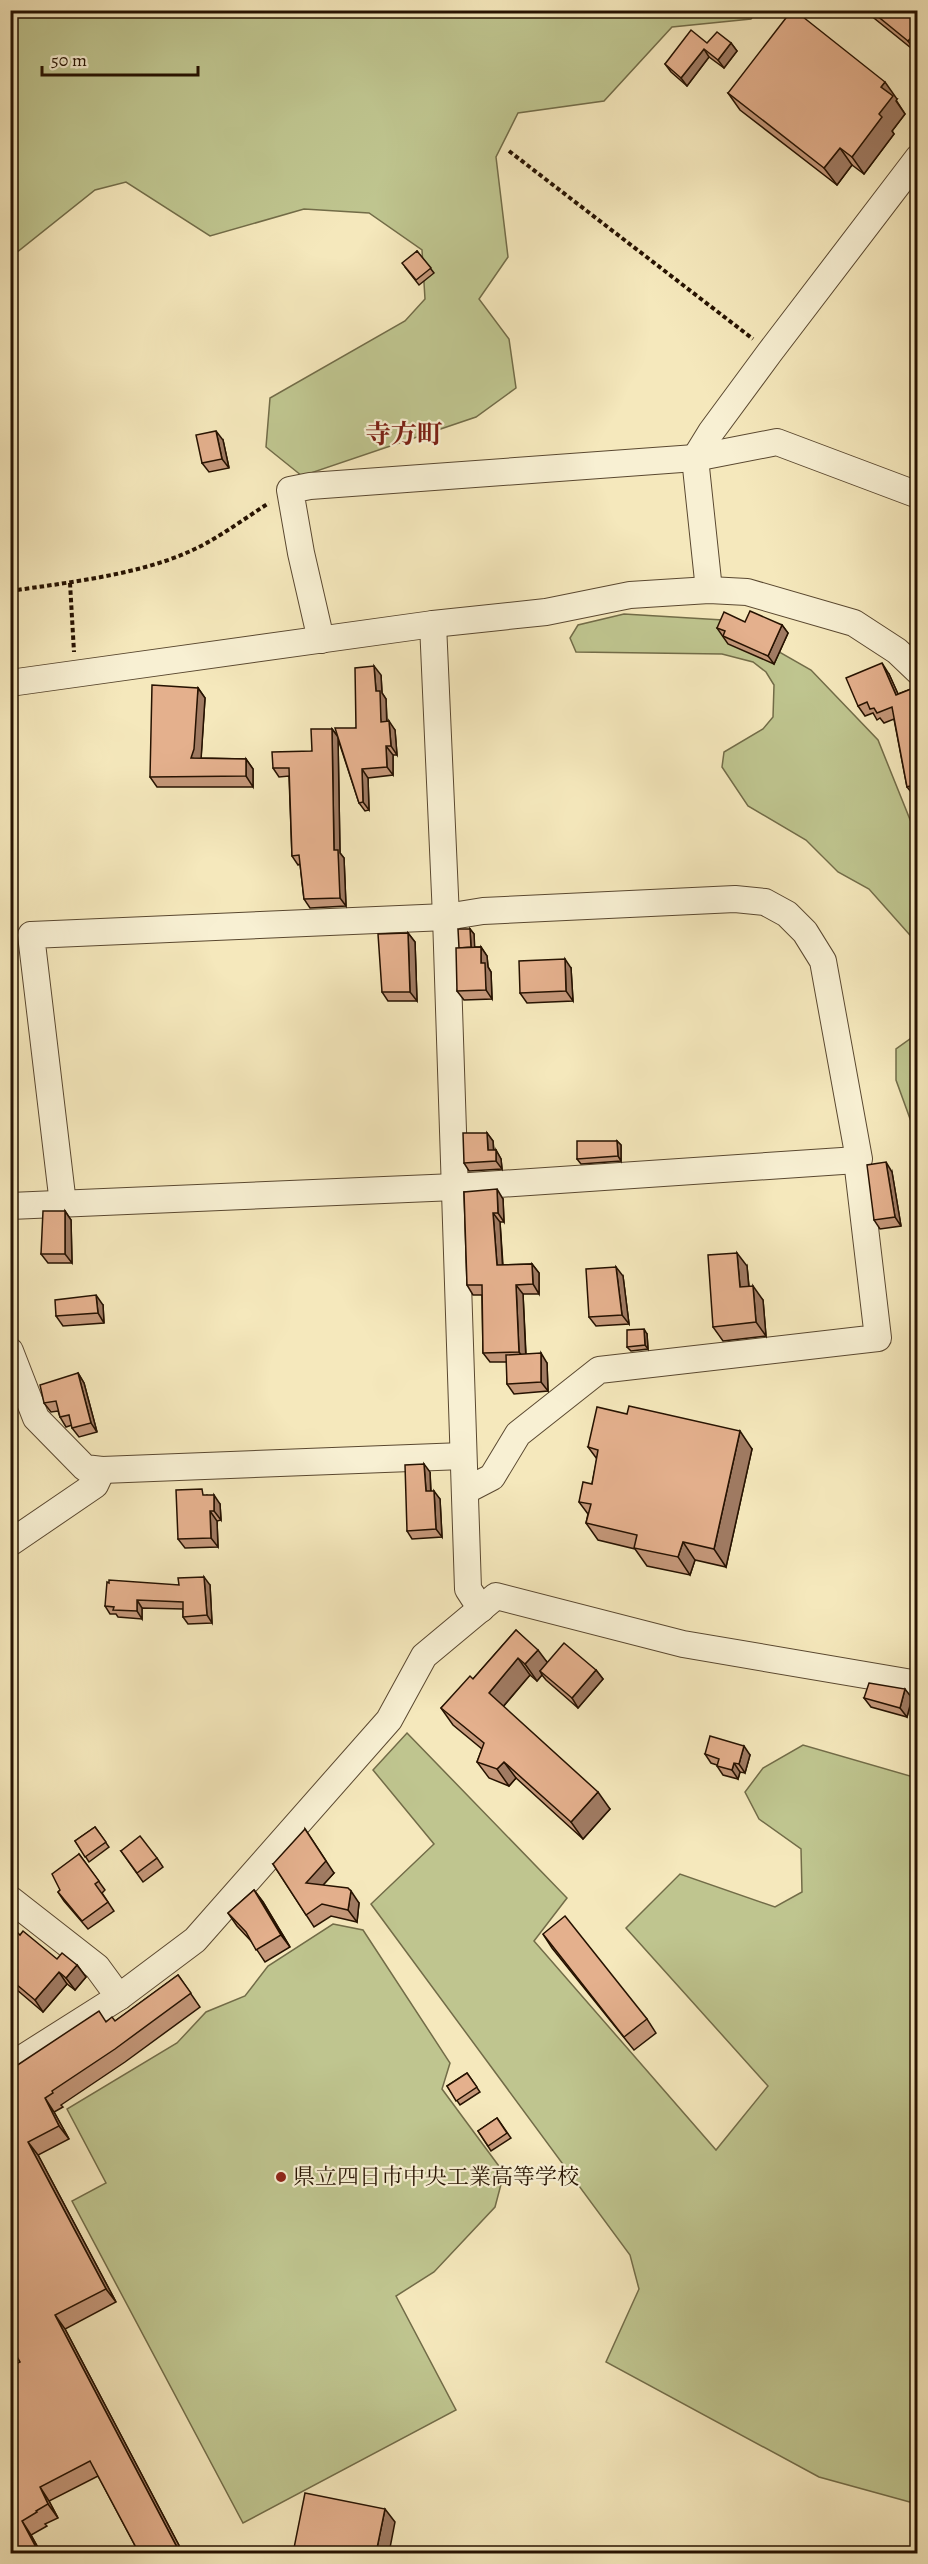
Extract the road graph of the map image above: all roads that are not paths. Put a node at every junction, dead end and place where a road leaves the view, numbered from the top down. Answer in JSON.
{"nodes":[{"id":1,"x":918,"y":158,"type":"edge"},
{"id":2,"x":695,"y":458,"type":"junction"},
{"id":3,"x":918,"y":495,"type":"edge"},
{"id":4,"x":709,"y":590,"type":"junction"},
{"id":5,"x":433,"y":624,"type":"junction"},
{"id":6,"x":321,"y":640,"type":"junction"},
{"id":7,"x":907,"y":652,"type":"edge"},
{"id":8,"x":918,"y":671,"type":"edge"},
{"id":9,"x":10,"y":683,"type":"edge"},
{"id":10,"x":446,"y":917,"type":"junction"},
{"id":11,"x":857,"y":1160,"type":"junction"},
{"id":12,"x":455,"y":1187,"type":"junction"},
{"id":13,"x":63,"y":1204,"type":"junction"},
{"id":14,"x":10,"y":1206,"type":"edge"},
{"id":15,"x":10,"y":1351,"type":"edge"},
{"id":16,"x":463,"y":1456,"type":"junction"},
{"id":17,"x":102,"y":1470,"type":"junction"},
{"id":18,"x":465,"y":1491,"type":"junction"},
{"id":19,"x":10,"y":1543,"type":"edge"},
{"id":20,"x":481,"y":1609,"type":"junction"},
{"id":21,"x":918,"y":1684,"type":"edge"},
{"id":22,"x":10,"y":1899,"type":"edge"},
{"id":23,"x":119,"y":1997,"type":"junction"},
{"id":24,"x":10,"y":2066,"type":"edge"}],
"edges":[{"from":1,"to":2,"type":"street"},
{"from":2,"to":3,"type":"street"},
{"from":2,"to":4,"type":"street"},
{"from":2,"to":6,"type":"street"},
{"from":4,"to":5,"type":"street"},
{"from":4,"to":7,"type":"street"},
{"from":5,"to":6,"type":"street"},
{"from":5,"to":10,"type":"street"},
{"from":6,"to":9,"type":"street"},
{"from":7,"to":8,"type":"street"},
{"from":10,"to":11,"type":"street"},
{"from":10,"to":12,"type":"street"},
{"from":10,"to":13,"type":"street"},
{"from":11,"to":12,"type":"street"},
{"from":11,"to":18,"type":"street"},
{"from":12,"to":13,"type":"street"},
{"from":12,"to":16,"type":"street"},
{"from":13,"to":14,"type":"street"},
{"from":15,"to":17,"type":"street"},
{"from":16,"to":17,"type":"street"},
{"from":16,"to":18,"type":"street"},
{"from":17,"to":19,"type":"street"},
{"from":18,"to":20,"type":"street"},
{"from":20,"to":21,"type":"street"},
{"from":20,"to":23,"type":"street"},
{"from":22,"to":23,"type":"street"},
{"from":23,"to":24,"type":"street"}]}
